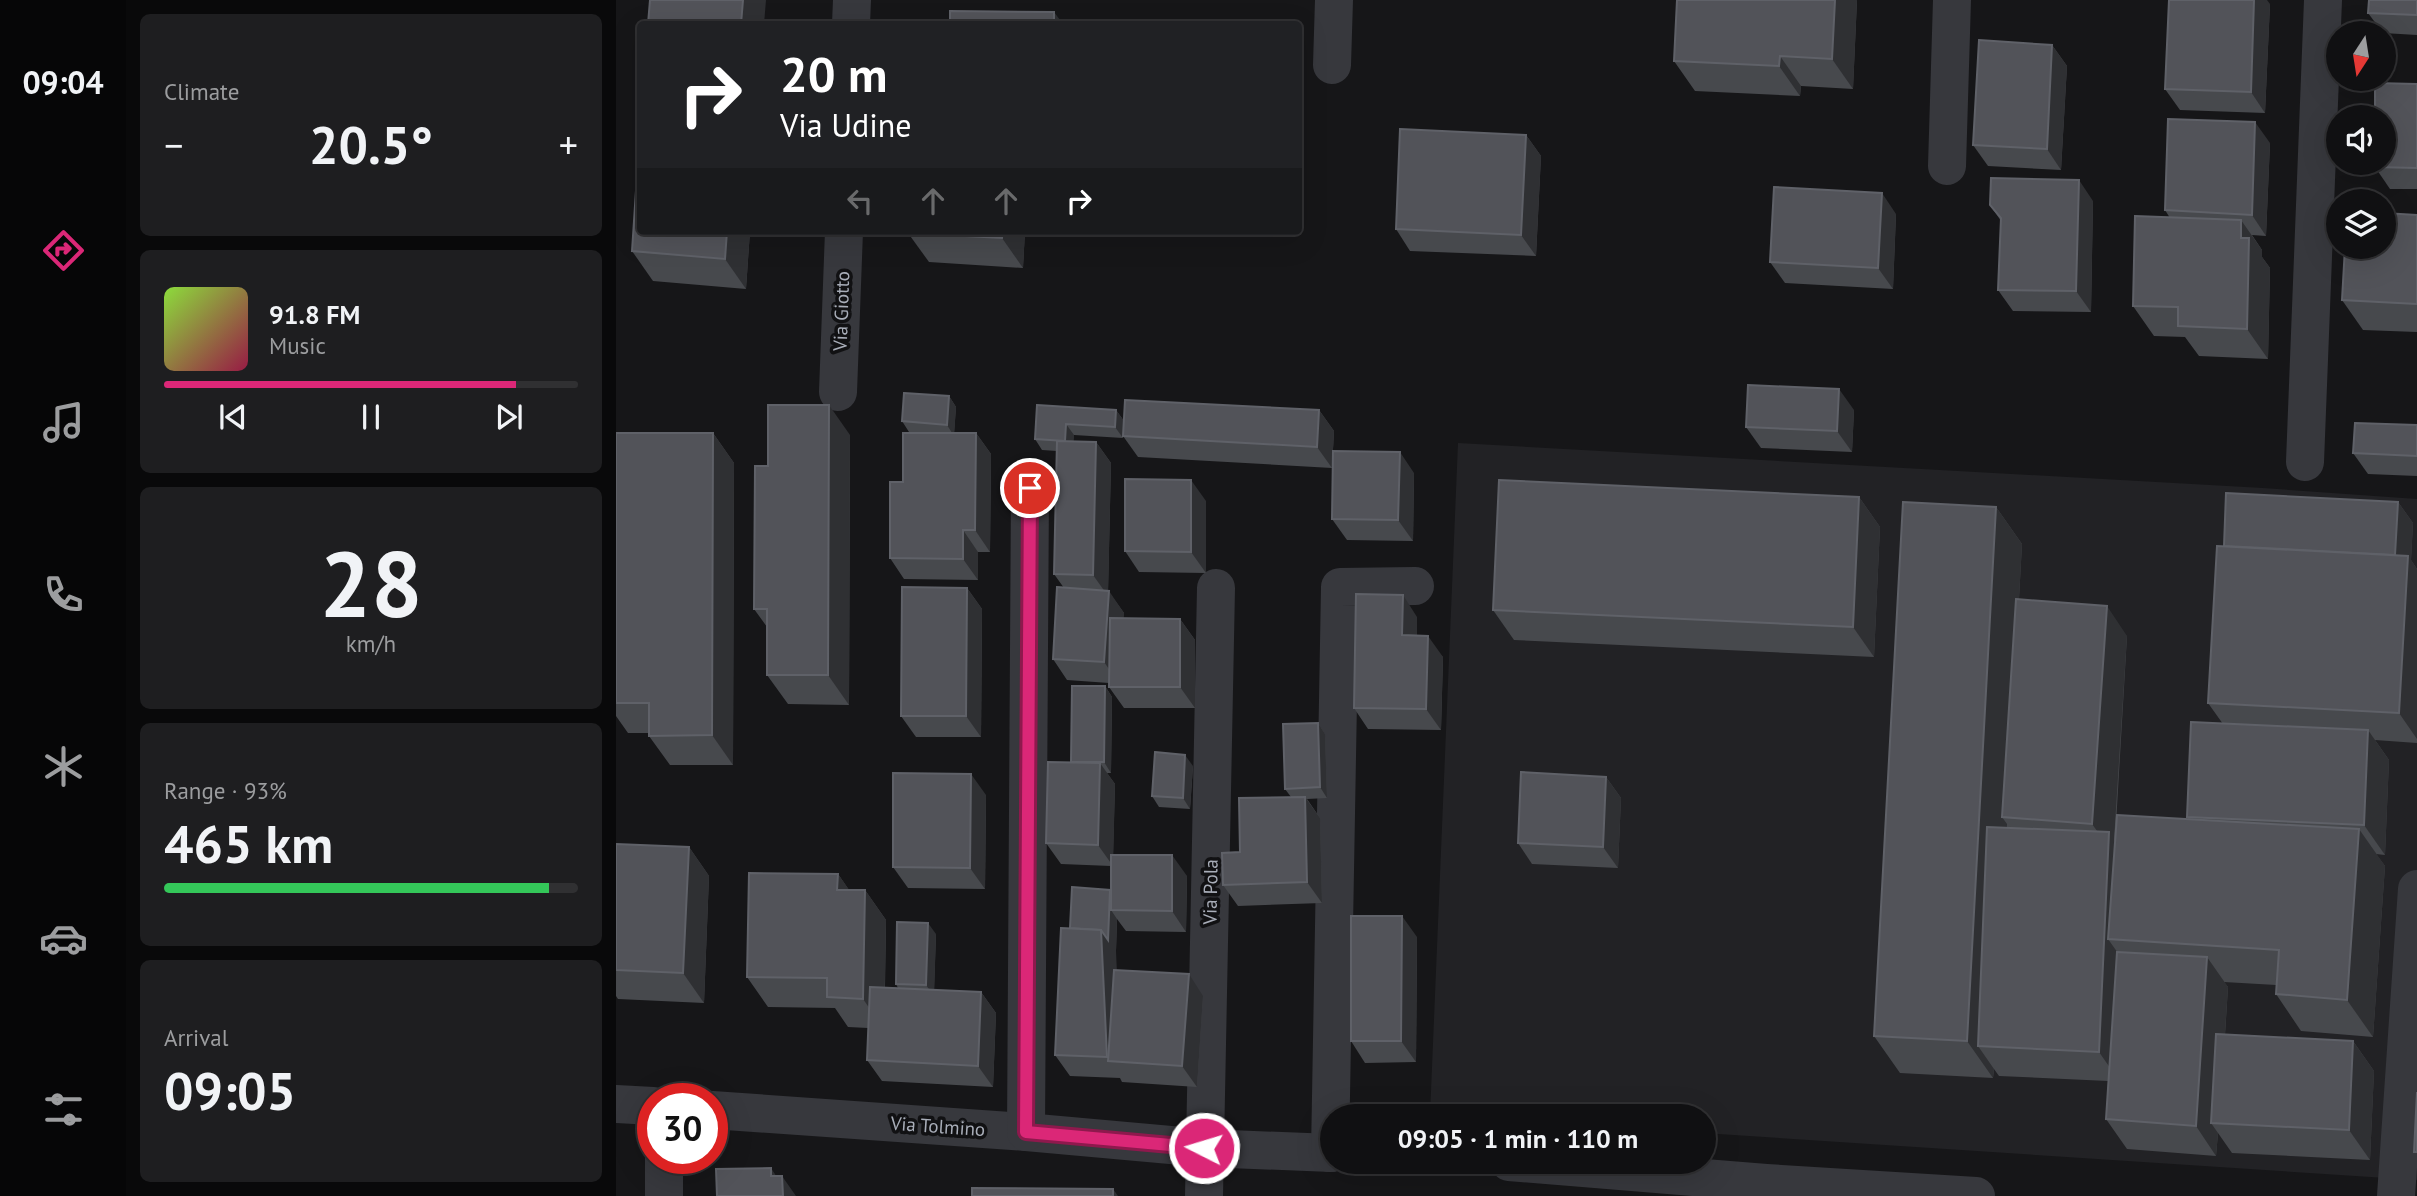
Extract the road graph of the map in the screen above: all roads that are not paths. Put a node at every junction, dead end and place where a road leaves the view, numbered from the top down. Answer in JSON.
{"nodes":[{"id":1,"x":852,"y":0,"type":"edge"},
{"id":2,"x":1334,"y":0,"type":"edge"},
{"id":3,"x":1952,"y":0,"type":"edge"},
{"id":4,"x":2323,"y":0,"type":"edge"},
{"id":5,"x":851,"y":21,"type":"edge"},
{"id":6,"x":1332,"y":65,"type":"dead end"},
{"id":7,"x":1947,"y":166,"type":"dead end"},
{"id":8,"x":844,"y":235,"type":"edge"},
{"id":9,"x":838,"y":392,"type":"dead end"},
{"id":10,"x":2305,"y":463,"type":"dead end"},
{"id":11,"x":1030,"y":488,"type":"dead end"},
{"id":12,"x":1415,"y":586,"type":"dead end"},
{"id":13,"x":1216,"y":588,"type":"dead end"},
{"id":14,"x":2417,"y":889,"type":"edge"},
{"id":15,"x":616,"y":1104,"type":"edge"},
{"id":16,"x":1332,"y":1104,"type":"edge"},
{"id":17,"x":637,"y":1105,"type":"edge"},
{"id":18,"x":728,"y":1111,"type":"edge"},
{"id":19,"x":1026,"y":1132,"type":"junction"},
{"id":20,"x":1204,"y":1148,"type":"junction"},
{"id":21,"x":1320,"y":1153,"type":"edge"},
{"id":22,"x":664,"y":1174,"type":"edge"},
{"id":23,"x":1623,"y":1174,"type":"edge"},
{"id":24,"x":1766,"y":1189,"type":"edge"},
{"id":25,"x":664,"y":1196,"type":"edge"},
{"id":26,"x":1204,"y":1196,"type":"edge"},
{"id":27,"x":1976,"y":1196,"type":"edge"},
{"id":28,"x":2396,"y":1196,"type":"edge"}],
"edges":[{"from":1,"to":5,"type":"street"},
{"from":2,"to":6,"type":"street"},
{"from":3,"to":7,"type":"street"},
{"from":4,"to":10,"type":"street"},
{"from":8,"to":9,"type":"street","name":"Via Giotto"},
{"from":11,"to":19,"type":"street"},
{"from":12,"to":16,"type":"street"},
{"from":13,"to":20,"type":"street","name":"Via Pola"},
{"from":14,"to":28,"type":"street"},
{"from":15,"to":17,"type":"street"},
{"from":18,"to":19,"type":"street","name":"Via Tolmino"},
{"from":19,"to":20,"type":"street","name":"Via Tolmino"},
{"from":20,"to":21,"type":"street","name":"Via Tolmino"},
{"from":20,"to":26,"type":"street","name":"Via Pola"},
{"from":22,"to":25,"type":"street"},
{"from":23,"to":24,"type":"street"},
{"from":24,"to":27,"type":"street"}]}
